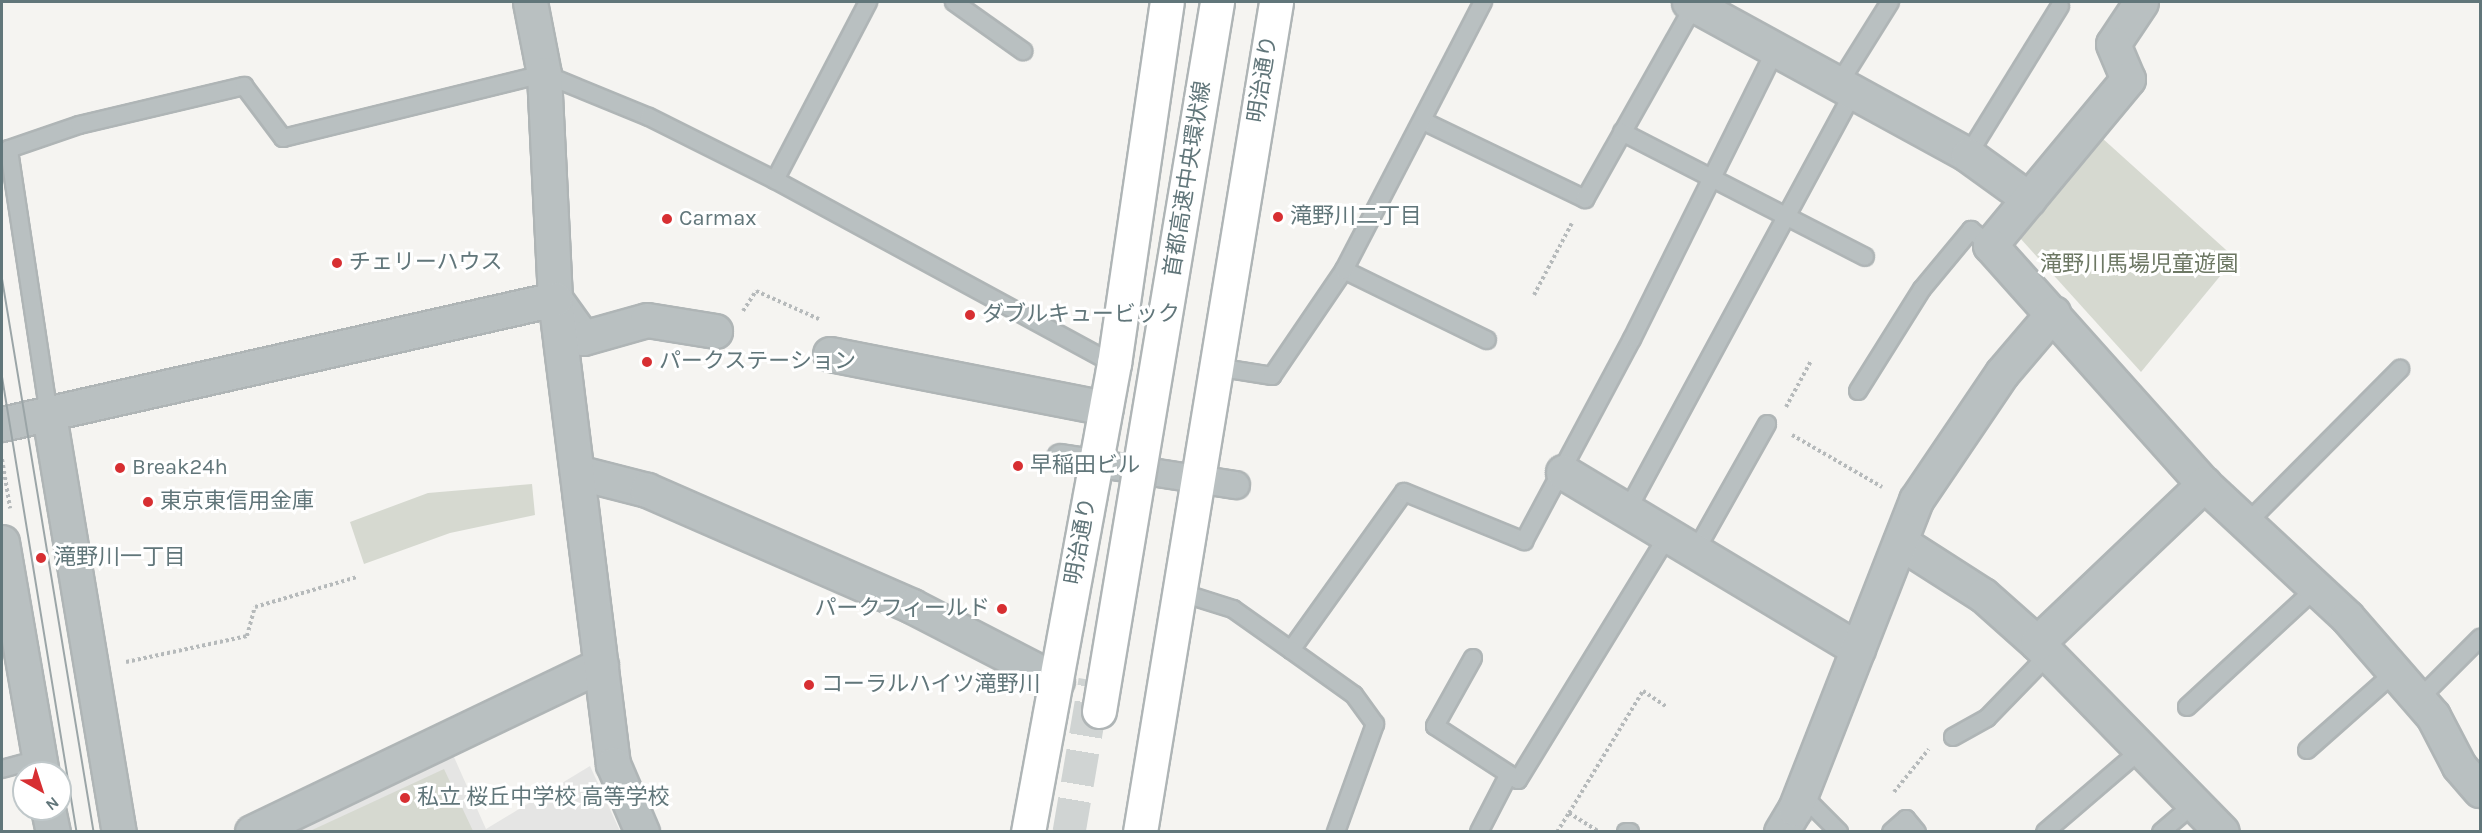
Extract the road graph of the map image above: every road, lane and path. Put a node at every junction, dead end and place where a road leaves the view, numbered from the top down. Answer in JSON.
{"nodes":[{"id":1,"x":530,"y":2,"type":"edge"},
{"id":2,"x":867,"y":2,"type":"edge"},
{"id":3,"x":954,"y":2,"type":"edge"},
{"id":4,"x":1167,"y":2,"type":"edge"},
{"id":5,"x":1217,"y":2,"type":"edge"},
{"id":6,"x":1276,"y":2,"type":"edge"},
{"id":7,"x":1483,"y":2,"type":"edge"},
{"id":8,"x":1890,"y":2,"type":"edge"},
{"id":9,"x":2141,"y":2,"type":"edge"},
{"id":10,"x":1707,"y":6,"type":"edge"},
{"id":11,"x":2060,"y":6,"type":"dead end"},
{"id":12,"x":1777,"y":47,"type":"junction"},
{"id":13,"x":1023,"y":51,"type":"dead end"},
{"id":14,"x":544,"y":74,"type":"junction"},
{"id":15,"x":1847,"y":87,"type":"junction"},
{"id":16,"x":1423,"y":122,"type":"junction"},
{"id":17,"x":1622,"y":132,"type":"junction"},
{"id":18,"x":1968,"y":155,"type":"junction"},
{"id":19,"x":775,"y":180,"type":"junction"},
{"id":20,"x":1708,"y":180,"type":"junction"},
{"id":21,"x":1585,"y":199,"type":"junction"},
{"id":22,"x":2028,"y":199,"type":"junction"},
{"id":23,"x":1785,"y":213,"type":"junction"},
{"id":24,"x":1990,"y":245,"type":"junction"},
{"id":25,"x":1865,"y":257,"type":"dead end"},
{"id":26,"x":1344,"y":270,"type":"junction"},
{"id":27,"x":1533,"y":295,"type":"dead end"},
{"id":28,"x":555,"y":299,"type":"junction"},
{"id":29,"x":2053,"y":313,"type":"junction"},
{"id":30,"x":715,"y":331,"type":"joint"},
{"id":31,"x":1487,"y":340,"type":"dead end"},
{"id":32,"x":830,"y":354,"type":"joint"},
{"id":33,"x":1810,"y":360,"type":"dead end"},
{"id":34,"x":1114,"y":364,"type":"junction"},
{"id":35,"x":1216,"y":367,"type":"junction"},
{"id":36,"x":2400,"y":369,"type":"dead end"},
{"id":37,"x":1858,"y":391,"type":"dead end"},
{"id":38,"x":1106,"y":408,"type":"junction"},
{"id":39,"x":49,"y":415,"type":"junction"},
{"id":40,"x":2,"y":424,"type":"edge"},
{"id":41,"x":1772,"y":425,"type":"junction"},
{"id":42,"x":2,"y":453,"type":"edge"},
{"id":43,"x":1061,"y":458,"type":"dead end"},
{"id":44,"x":1094,"y":464,"type":"junction"},
{"id":45,"x":577,"y":472,"type":"junction"},
{"id":46,"x":1563,"y":472,"type":"junction"},
{"id":47,"x":1197,"y":481,"type":"junction"},
{"id":48,"x":2204,"y":484,"type":"junction"},
{"id":49,"x":1236,"y":485,"type":"dead end"},
{"id":50,"x":1914,"y":506,"type":"junction"},
{"id":51,"x":1627,"y":511,"type":"junction"},
{"id":52,"x":2248,"y":522,"type":"junction"},
{"id":53,"x":7,"y":531,"type":"edge"},
{"id":54,"x":1668,"y":535,"type":"junction"},
{"id":55,"x":1900,"y":542,"type":"junction"},
{"id":56,"x":1695,"y":552,"type":"junction"},
{"id":57,"x":357,"y":576,"type":"dead end"},
{"id":58,"x":2318,"y":586,"type":"junction"},
{"id":59,"x":1179,"y":592,"type":"junction"},
{"id":60,"x":2481,"y":639,"type":"edge"},
{"id":61,"x":2043,"y":648,"type":"junction"},
{"id":62,"x":1858,"y":649,"type":"junction"},
{"id":63,"x":1291,"y":650,"type":"junction"},
{"id":64,"x":1473,"y":658,"type":"dead end"},
{"id":65,"x":601,"y":664,"type":"junction"},
{"id":66,"x":93,"y":669,"type":"junction"},
{"id":67,"x":2393,"y":674,"type":"junction"},
{"id":68,"x":1057,"y":681,"type":"junction"},
{"id":69,"x":2418,"y":700,"type":"junction"},
{"id":70,"x":2187,"y":706,"type":"dead end"},
{"id":71,"x":1667,"y":707,"type":"dead end"},
{"id":72,"x":1099,"y":711,"type":"tunnel mouth"},
{"id":73,"x":1953,"y":737,"type":"joint"},
{"id":74,"x":2144,"y":748,"type":"junction"},
{"id":75,"x":2307,"y":750,"type":"dead end"},
{"id":76,"x":39,"y":761,"type":"edge"},
{"id":77,"x":1509,"y":774,"type":"junction"},
{"id":78,"x":2481,"y":790,"type":"edge"},
{"id":79,"x":1801,"y":794,"type":"junction"},
{"id":80,"x":2194,"y":804,"type":"junction"},
{"id":81,"x":1569,"y":813,"type":"junction"},
{"id":82,"x":1912,"y":825,"type":"edge"},
{"id":83,"x":119,"y":831,"type":"edge"},
{"id":84,"x":252,"y":831,"type":"edge"},
{"id":85,"x":642,"y":831,"type":"edge"},
{"id":86,"x":1028,"y":831,"type":"edge"},
{"id":87,"x":1140,"y":831,"type":"edge"},
{"id":88,"x":1336,"y":831,"type":"edge"},
{"id":89,"x":1479,"y":831,"type":"edge"},
{"id":90,"x":1557,"y":831,"type":"edge"},
{"id":91,"x":1599,"y":831,"type":"edge"},
{"id":92,"x":1781,"y":831,"type":"edge"},
{"id":93,"x":1839,"y":831,"type":"edge"},
{"id":94,"x":1891,"y":831,"type":"edge"},
{"id":95,"x":2045,"y":831,"type":"edge"},
{"id":96,"x":2161,"y":831,"type":"edge"},
{"id":97,"x":2222,"y":831,"type":"edge"}],
"edges":[{"from":1,"to":14,"type":"street"},
{"from":2,"to":19,"type":"lane"},
{"from":3,"to":13,"type":"lane"},
{"from":4,"to":34,"type":"highway","name":"明治通り"},
{"from":5,"to":72,"type":"highway","name":"首都高速中央環状線","bridge":true},
{"from":6,"to":35,"type":"highway","name":"明治通り"},
{"from":7,"to":16,"type":"lane"},
{"from":8,"to":15,"type":"lane"},
{"from":9,"to":22,"type":"street"},
{"from":10,"to":12,"type":"street"},
{"from":10,"to":17,"type":"lane"},
{"from":11,"to":18,"type":"lane"},
{"from":12,"to":15,"type":"street"},
{"from":12,"to":20,"type":"lane"},
{"from":14,"to":19,"type":"lane"},
{"from":14,"to":28,"type":"street"},
{"from":14,"to":39,"type":"lane"},
{"from":15,"to":18,"type":"street"},
{"from":15,"to":23,"type":"lane"},
{"from":16,"to":21,"type":"lane"},
{"from":16,"to":26,"type":"lane"},
{"from":17,"to":20,"type":"lane"},
{"from":17,"to":21,"type":"lane"},
{"from":18,"to":22,"type":"street"},
{"from":19,"to":34,"type":"lane"},
{"from":20,"to":23,"type":"lane"},
{"from":20,"to":46,"type":"lane"},
{"from":21,"to":27,"type":"path"},
{"from":22,"to":24,"type":"street"},
{"from":23,"to":25,"type":"lane"},
{"from":23,"to":51,"type":"lane"},
{"from":24,"to":29,"type":"street"},
{"from":24,"to":37,"type":"lane"},
{"from":26,"to":31,"type":"lane"},
{"from":26,"to":35,"type":"lane"},
{"from":28,"to":30,"type":"street"},
{"from":28,"to":39,"type":"street"},
{"from":28,"to":45,"type":"street"},
{"from":29,"to":48,"type":"street"},
{"from":29,"to":50,"type":"street"},
{"from":30,"to":32,"type":"path"},
{"from":32,"to":38,"type":"street"},
{"from":33,"to":41,"type":"path"},
{"from":34,"to":38,"type":"highway","name":"明治通り"},
{"from":35,"to":47,"type":"highway","name":"明治通り"},
{"from":36,"to":52,"type":"lane"},
{"from":38,"to":44,"type":"highway","name":"明治通り"},
{"from":39,"to":40,"type":"street"},
{"from":39,"to":66,"type":"street"},
{"from":41,"to":50,"type":"path"},
{"from":41,"to":56,"type":"lane"},
{"from":42,"to":53,"type":"path"},
{"from":43,"to":44,"type":"street"},
{"from":44,"to":47,"type":"street"},
{"from":44,"to":68,"type":"highway","name":"明治通り"},
{"from":45,"to":65,"type":"street"},
{"from":45,"to":68,"type":"street"},
{"from":46,"to":51,"type":"street"},
{"from":46,"to":63,"type":"lane"},
{"from":47,"to":49,"type":"street"},
{"from":47,"to":59,"type":"highway","name":"明治通り"},
{"from":48,"to":52,"type":"street"},
{"from":48,"to":61,"type":"street"},
{"from":50,"to":55,"type":"street"},
{"from":51,"to":54,"type":"street"},
{"from":52,"to":58,"type":"street"},
{"from":53,"to":76,"type":"street"},
{"from":54,"to":56,"type":"street"},
{"from":54,"to":77,"type":"lane"},
{"from":55,"to":61,"type":"street"},
{"from":55,"to":62,"type":"street"},
{"from":56,"to":62,"type":"street"},
{"from":57,"to":66,"type":"path"},
{"from":58,"to":67,"type":"street"},
{"from":58,"to":70,"type":"lane"},
{"from":59,"to":63,"type":"lane"},
{"from":59,"to":87,"type":"highway","name":"明治通り"},
{"from":60,"to":69,"type":"lane"},
{"from":61,"to":73,"type":"lane"},
{"from":61,"to":74,"type":"street"},
{"from":62,"to":79,"type":"street"},
{"from":63,"to":88,"type":"lane"},
{"from":64,"to":77,"type":"lane"},
{"from":65,"to":84,"type":"street"},
{"from":65,"to":85,"type":"street"},
{"from":66,"to":83,"type":"street"},
{"from":67,"to":69,"type":"street"},
{"from":67,"to":75,"type":"lane"},
{"from":68,"to":86,"type":"highway","name":"明治通り"},
{"from":69,"to":78,"type":"street"},
{"from":71,"to":81,"type":"path"},
{"from":73,"to":82,"type":"path"},
{"from":74,"to":80,"type":"street"},
{"from":74,"to":95,"type":"lane"},
{"from":77,"to":89,"type":"lane"},
{"from":79,"to":92,"type":"street"},
{"from":79,"to":93,"type":"lane"},
{"from":80,"to":96,"type":"lane"},
{"from":80,"to":97,"type":"street"},
{"from":81,"to":90,"type":"path"},
{"from":81,"to":91,"type":"path"},
{"from":82,"to":94,"type":"lane"}]}
